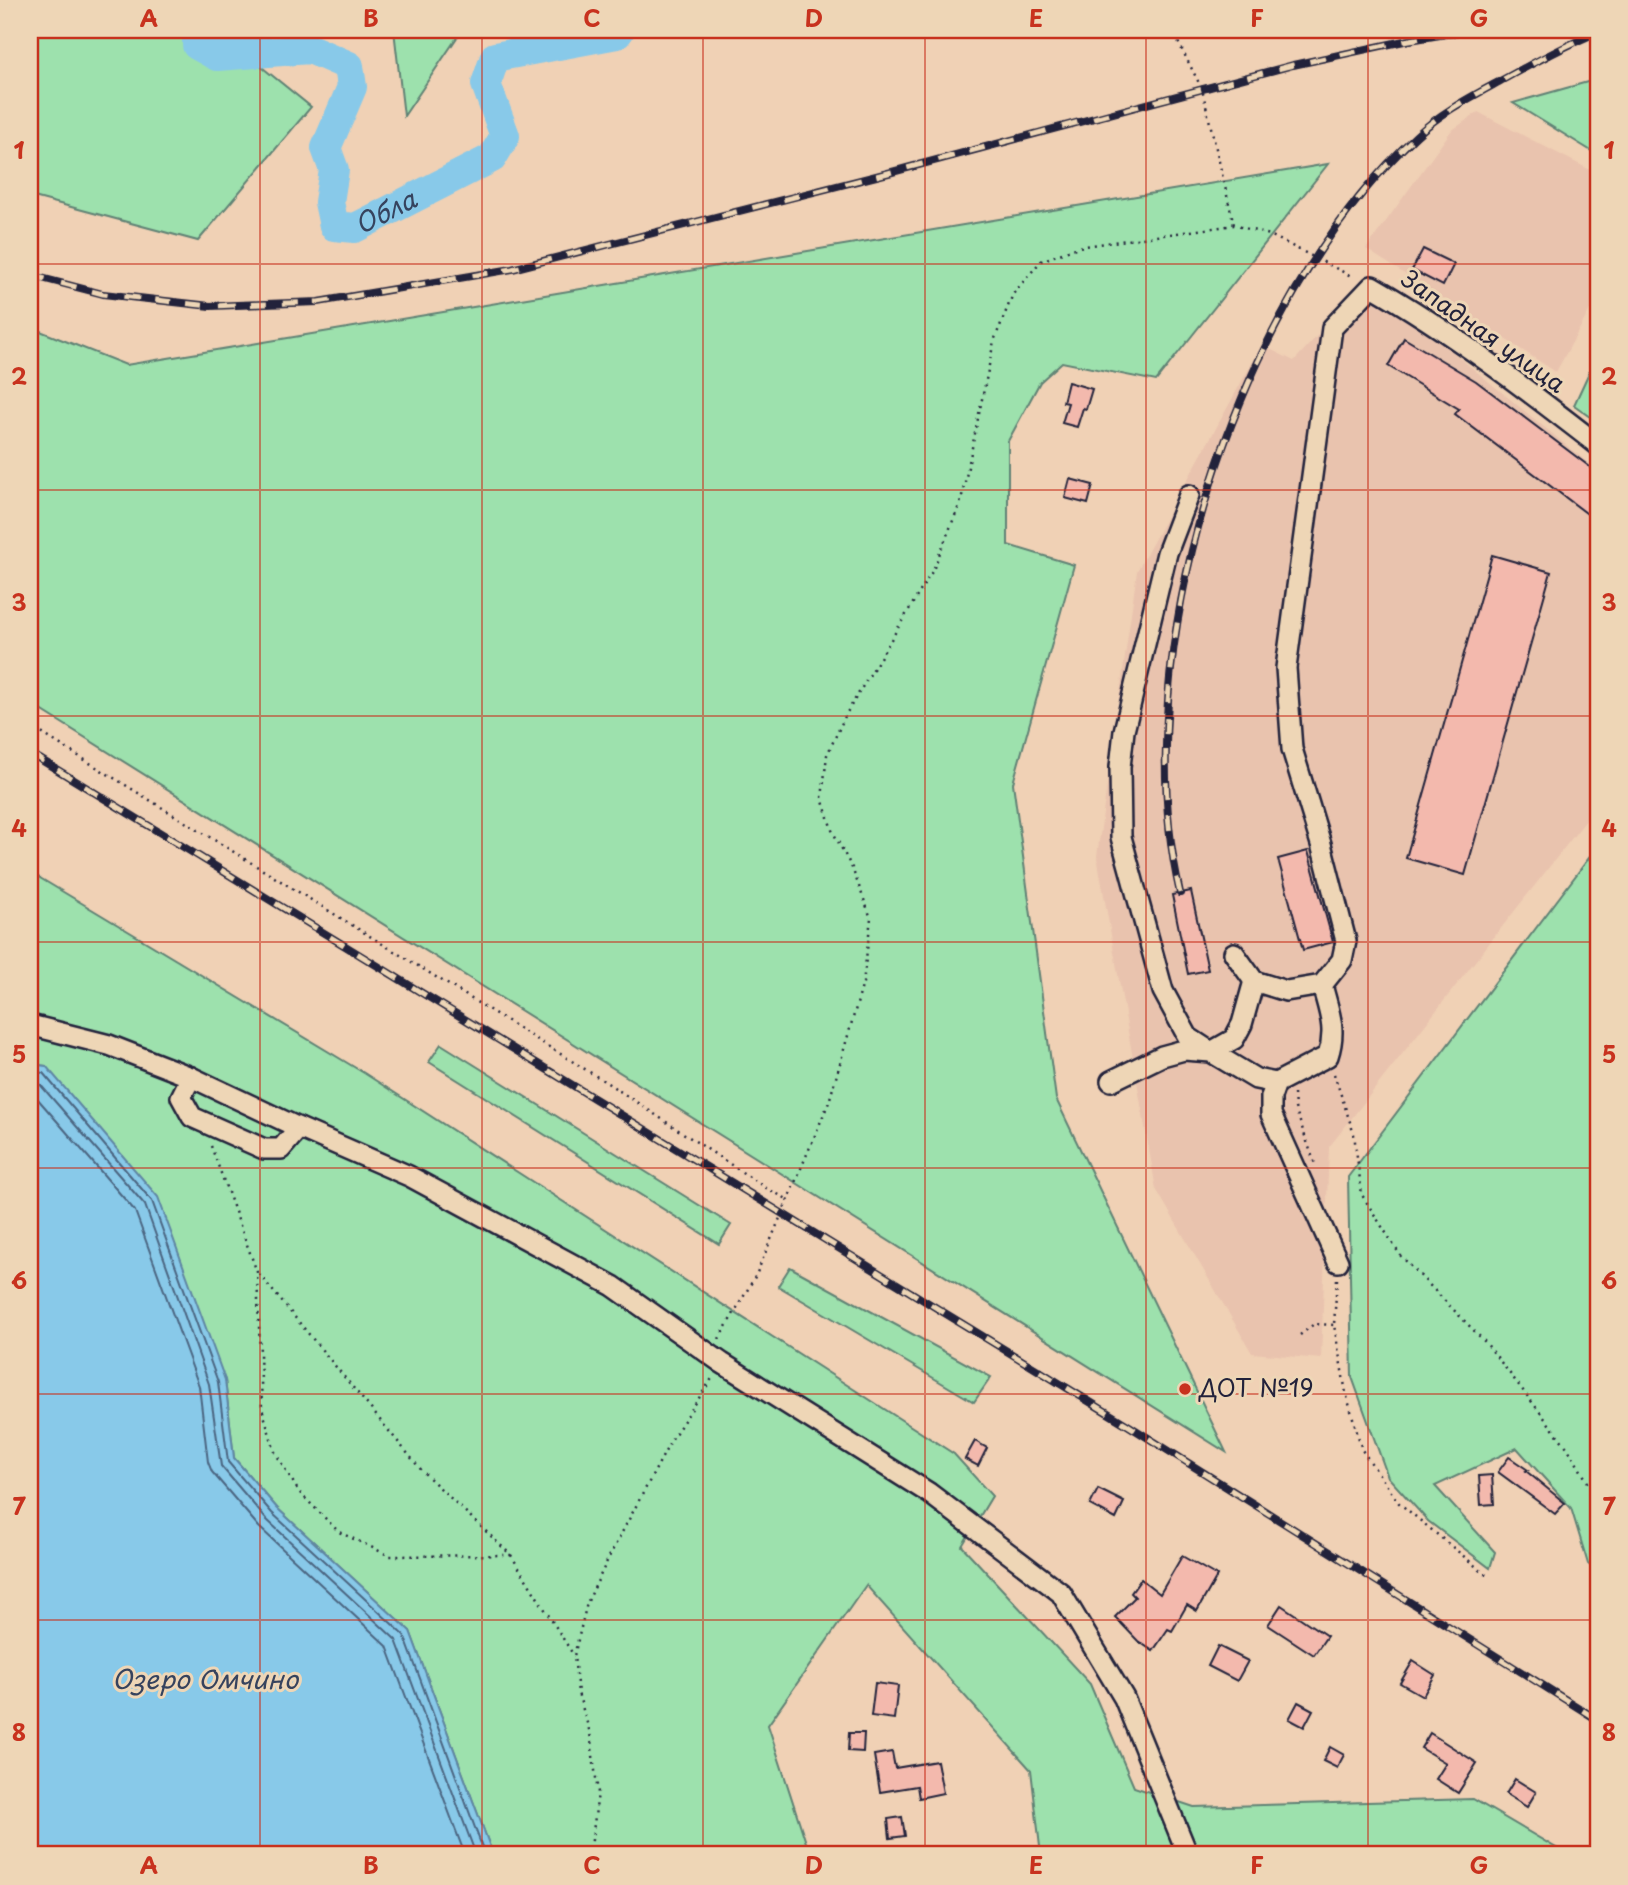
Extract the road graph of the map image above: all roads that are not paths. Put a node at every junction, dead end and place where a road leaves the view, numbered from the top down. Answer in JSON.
{"nodes":[{"id":1,"x":1598,"y":446,"type":"edge"},
{"id":2,"x":1189,"y":495,"type":"dead end"},
{"id":3,"x":1234,"y":953,"type":"dead end"},
{"id":4,"x":1254,"y":981,"type":"junction"},
{"id":5,"x":1322,"y":985,"type":"junction"},
{"id":6,"x":30,"y":1024,"type":"edge"},
{"id":7,"x":1212,"y":1052,"type":"junction"},
{"id":8,"x":191,"y":1077,"type":"junction"},
{"id":9,"x":1111,"y":1081,"type":"dead end"},
{"id":10,"x":1276,"y":1083,"type":"junction"},
{"id":11,"x":299,"y":1128,"type":"junction"},
{"id":12,"x":1338,"y":1262,"type":"road end"},
{"id":13,"x":1188,"y":1855,"type":"edge"}],
"edges":[{"from":1,"to":5,"type":"street","name":"Западная улица"},
{"from":2,"to":7,"type":"street"},
{"from":3,"to":4,"type":"street"},
{"from":4,"to":5,"type":"street"},
{"from":4,"to":7,"type":"street"},
{"from":5,"to":10,"type":"street"},
{"from":6,"to":8,"type":"street"},
{"from":7,"to":9,"type":"street"},
{"from":7,"to":10,"type":"street"},
{"from":8,"to":11,"type":"street"},
{"from":8,"to":11,"type":"street"},
{"from":10,"to":12,"type":"street"},
{"from":11,"to":13,"type":"street"}]}
